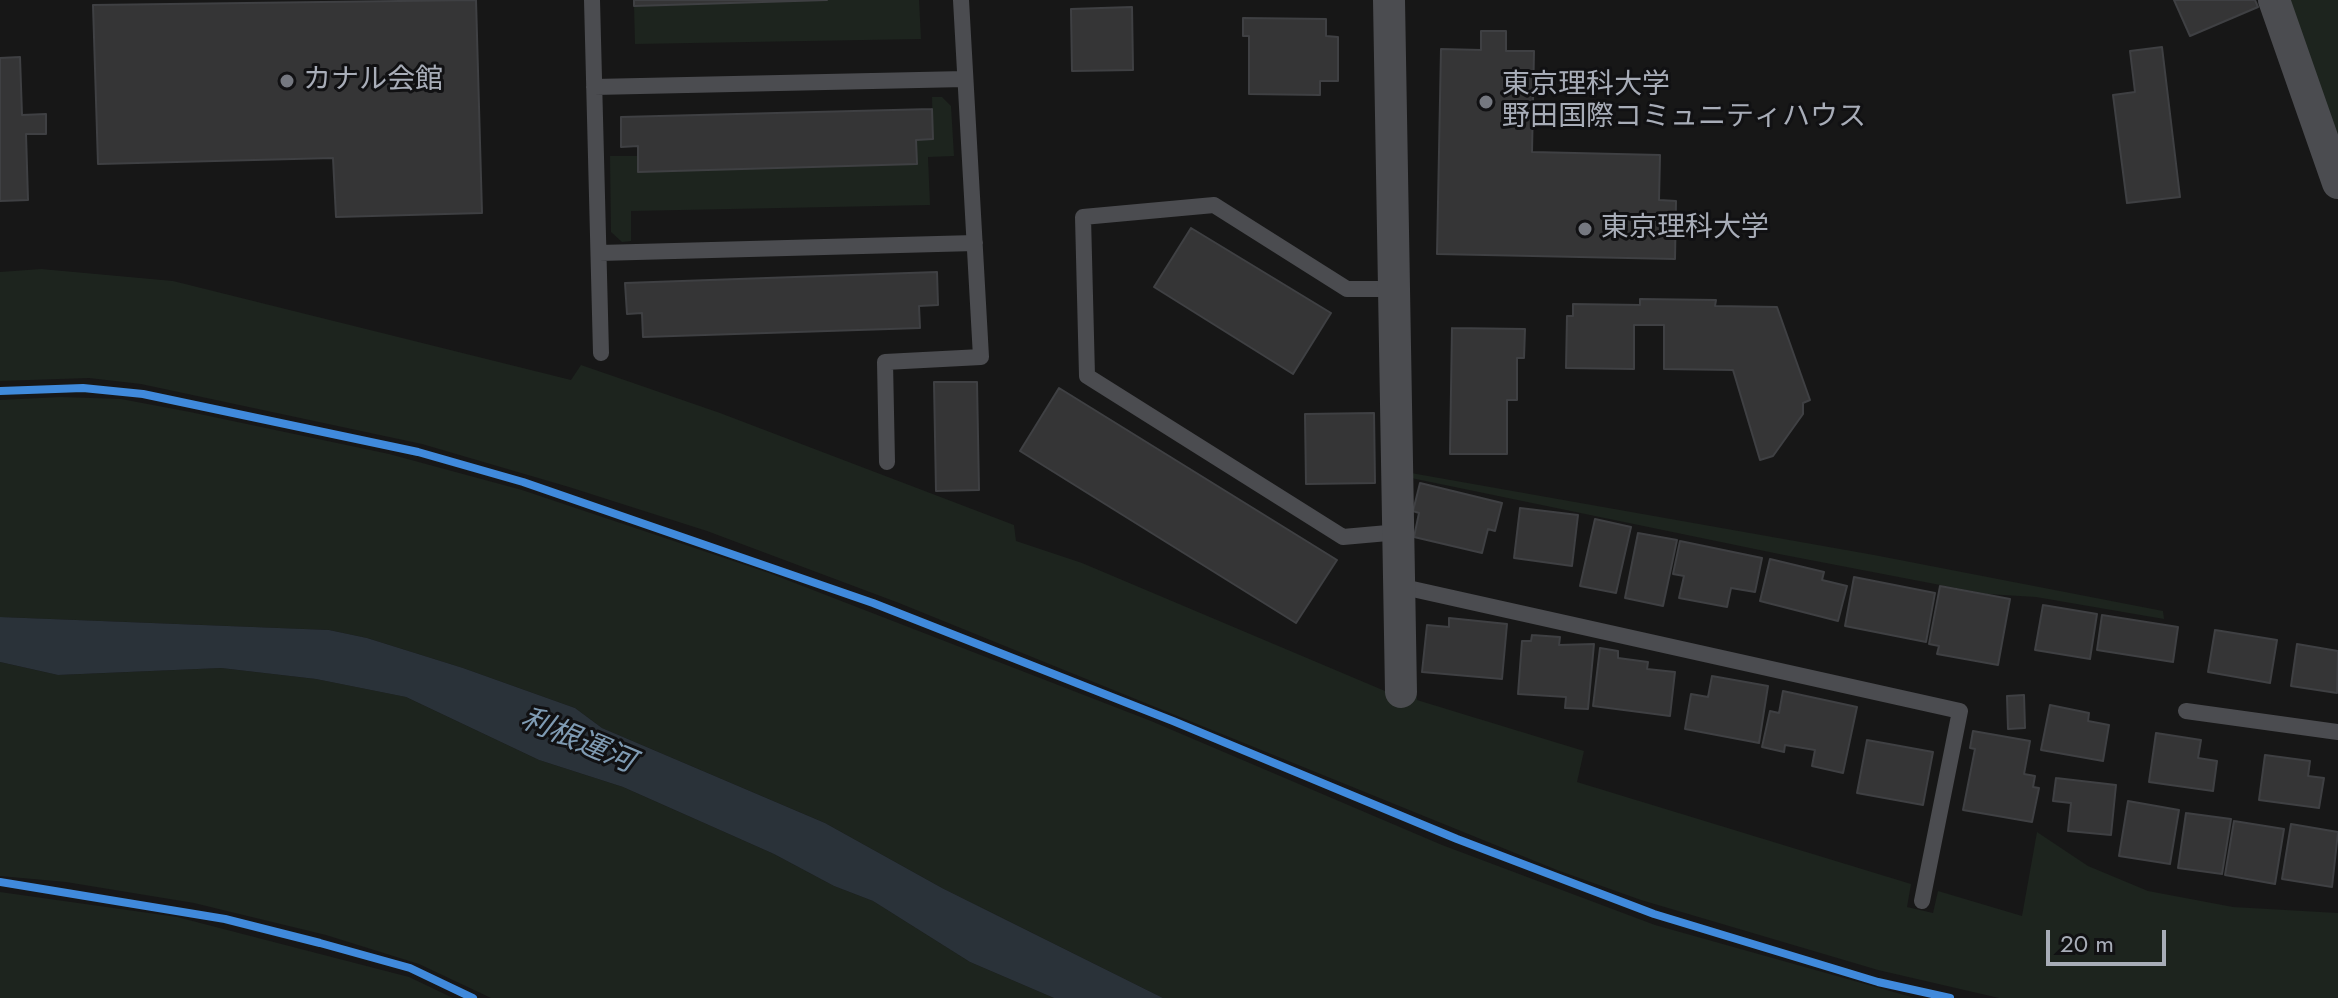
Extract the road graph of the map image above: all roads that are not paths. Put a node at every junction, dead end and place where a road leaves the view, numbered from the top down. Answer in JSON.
{"nodes":[{"id":1,"x":592,"y":0,"type":"edge"},
{"id":2,"x":961,"y":0,"type":"edge"},
{"id":3,"x":1389,"y":0,"type":"edge"},
{"id":4,"x":2274,"y":0,"type":"edge"},
{"id":5,"x":965,"y":79,"type":"junction"},
{"id":6,"x":594,"y":87,"type":"junction"},
{"id":7,"x":2338,"y":183,"type":"edge"},
{"id":8,"x":975,"y":243,"type":"junction"},
{"id":9,"x":599,"y":253,"type":"junction"},
{"id":10,"x":1394,"y":289,"type":"junction"},
{"id":11,"x":601,"y":353,"type":"dead end"},
{"id":12,"x":887,"y":462,"type":"dead end"},
{"id":13,"x":1399,"y":532,"type":"junction"},
{"id":14,"x":1399,"y":586,"type":"junction"},
{"id":15,"x":1401,"y":692,"type":"dead end"},
{"id":16,"x":2186,"y":711,"type":"dead end"},
{"id":17,"x":2338,"y":732,"type":"edge"},
{"id":18,"x":1922,"y":901,"type":"dead end"}],
"edges":[{"from":1,"to":6,"type":"lane"},
{"from":2,"to":5,"type":"lane"},
{"from":3,"to":10,"type":"street"},
{"from":4,"to":7,"type":"street"},
{"from":5,"to":6,"type":"lane"},
{"from":5,"to":8,"type":"lane"},
{"from":6,"to":9,"type":"lane"},
{"from":8,"to":9,"type":"lane"},
{"from":8,"to":12,"type":"lane"},
{"from":9,"to":11,"type":"lane"},
{"from":10,"to":13,"type":"street"},
{"from":10,"to":13,"type":"lane"},
{"from":13,"to":14,"type":"street"},
{"from":14,"to":15,"type":"street"},
{"from":14,"to":18,"type":"lane"},
{"from":16,"to":17,"type":"lane"}]}
